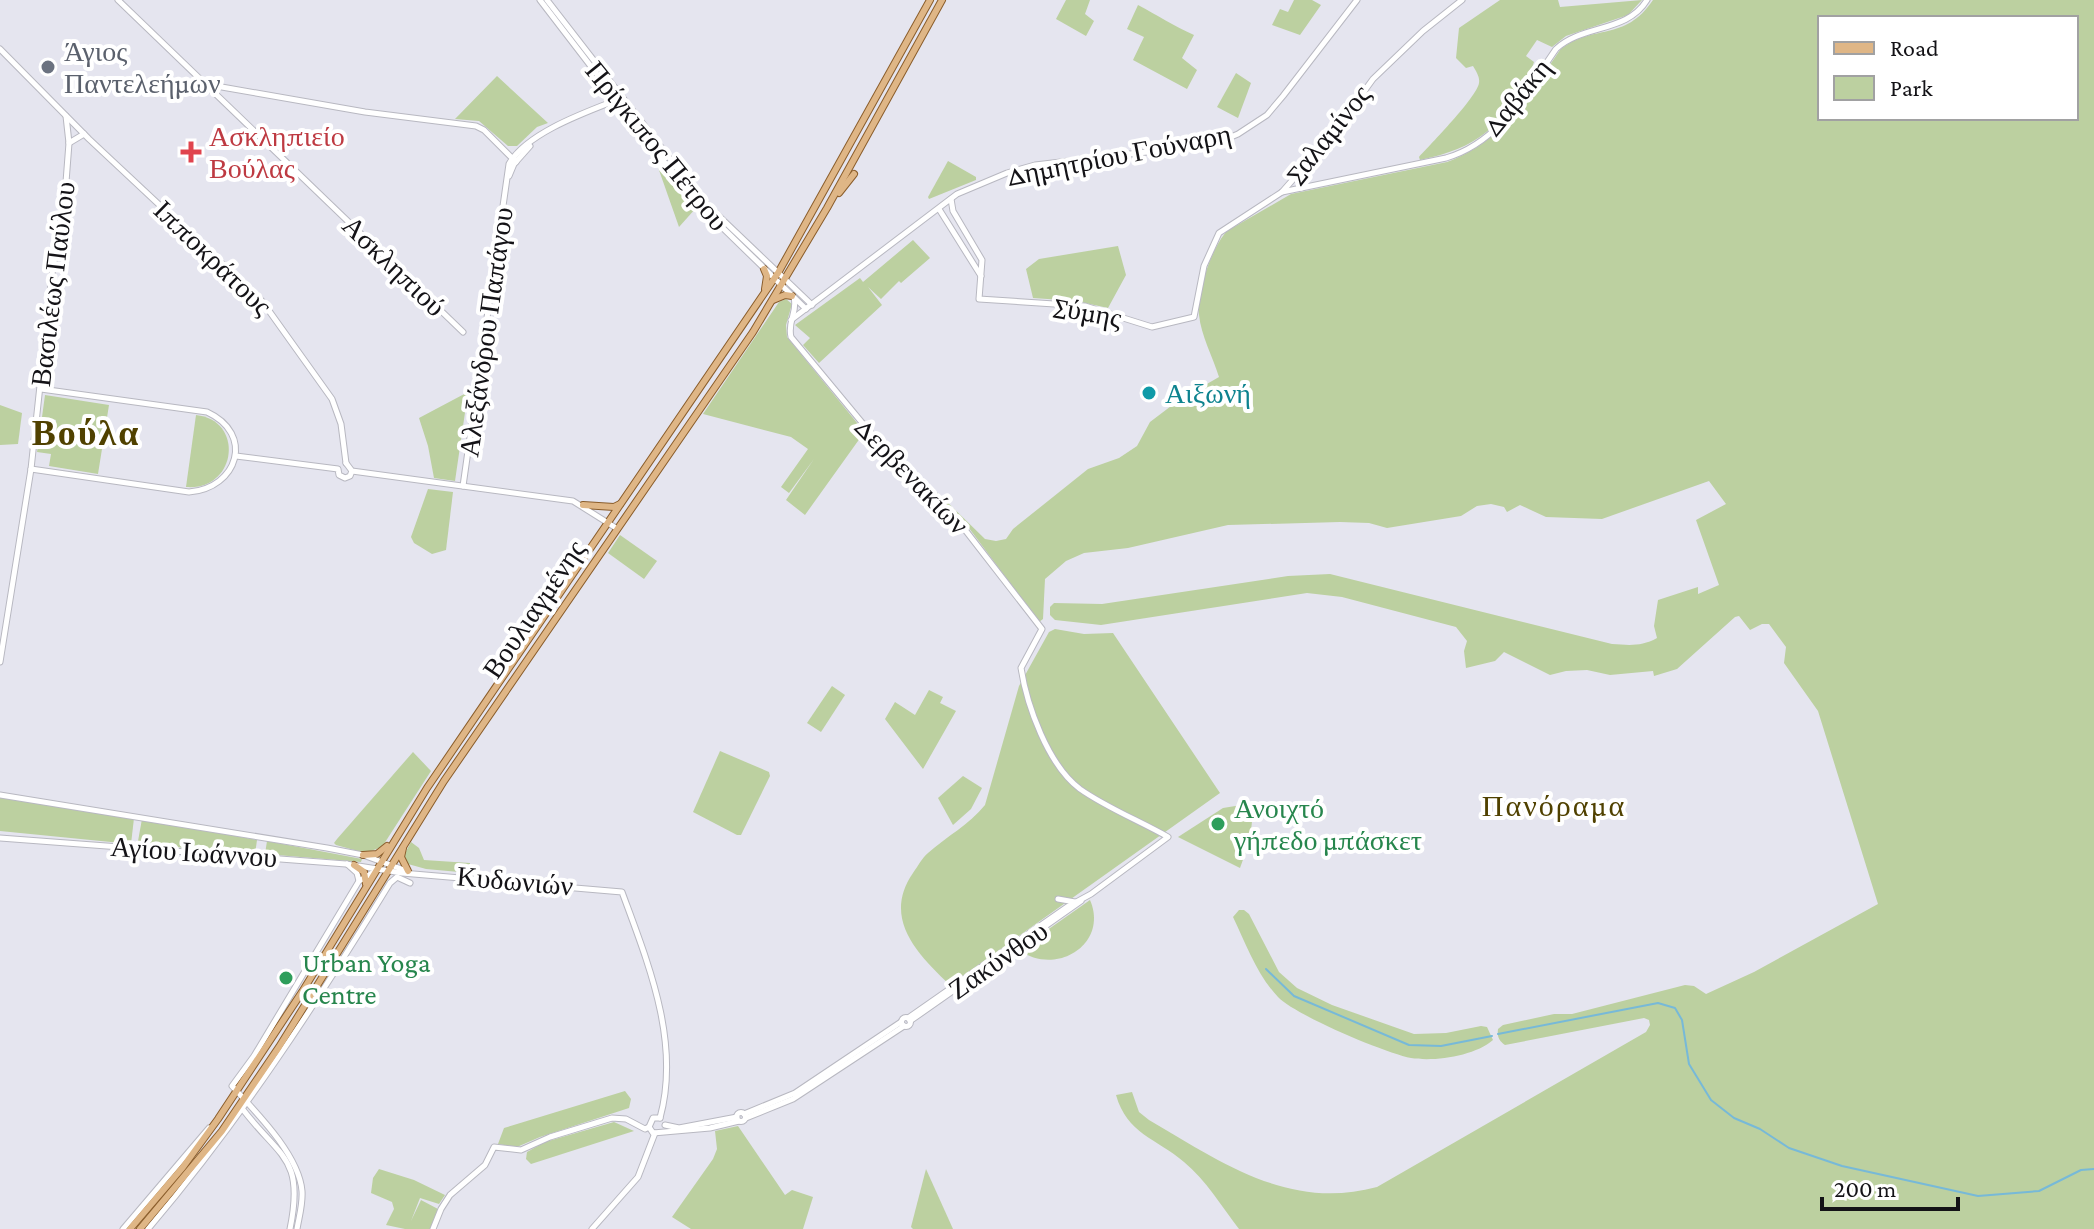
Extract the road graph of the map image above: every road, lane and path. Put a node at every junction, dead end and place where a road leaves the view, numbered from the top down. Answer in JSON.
{"nodes":[{"id":1,"x":118,"y":0,"type":"edge"},
{"id":2,"x":540,"y":0,"type":"edge"},
{"id":3,"x":547,"y":0,"type":"edge"},
{"id":4,"x":930,"y":0,"type":"edge"},
{"id":5,"x":948,"y":0,"type":"edge"},
{"id":6,"x":1357,"y":0,"type":"edge"},
{"id":7,"x":1462,"y":0,"type":"edge"},
{"id":8,"x":1647,"y":0,"type":"edge"},
{"id":9,"x":940,"y":2,"type":"edge"},
{"id":10,"x":0,"y":49,"type":"edge"},
{"id":11,"x":211,"y":90,"type":"junction"},
{"id":12,"x":620,"y":99,"type":"junction"},
{"id":13,"x":66,"y":116,"type":"junction"},
{"id":14,"x":84,"y":134,"type":"junction"},
{"id":15,"x":533,"y":142,"type":"junction"},
{"id":16,"x":69,"y":143,"type":"junction"},
{"id":17,"x":502,"y":148,"type":"junction"},
{"id":18,"x":522,"y":149,"type":"junction"},
{"id":19,"x":514,"y":160,"type":"junction"},
{"id":20,"x":854,"y":174,"type":"dead end"},
{"id":21,"x":1282,"y":192,"type":"junction"},
{"id":22,"x":951,"y":199,"type":"junction"},
{"id":23,"x":827,"y":208,"type":"junction"},
{"id":24,"x":939,"y":209,"type":"junction"},
{"id":25,"x":764,"y":269,"type":"junction"},
{"id":26,"x":776,"y":276,"type":"junction"},
{"id":27,"x":981,"y":277,"type":"junction"},
{"id":28,"x":784,"y":283,"type":"junction"},
{"id":29,"x":764,"y":294,"type":"junction"},
{"id":30,"x":793,"y":297,"type":"junction"},
{"id":31,"x":773,"y":300,"type":"junction"},
{"id":32,"x":809,"y":307,"type":"junction"},
{"id":33,"x":1194,"y":317,"type":"joint"},
{"id":34,"x":790,"y":321,"type":"junction"},
{"id":35,"x":463,"y":332,"type":"dead end"},
{"id":36,"x":41,"y":389,"type":"junction"},
{"id":37,"x":236,"y":456,"type":"junction"},
{"id":38,"x":346,"y":463,"type":"junction"},
{"id":39,"x":31,"y":469,"type":"junction"},
{"id":40,"x":338,"y":469,"type":"junction"},
{"id":41,"x":352,"y":471,"type":"junction"},
{"id":42,"x":463,"y":486,"type":"junction"},
{"id":43,"x":623,"y":501,"type":"junction"},
{"id":44,"x":583,"y":505,"type":"junction"},
{"id":45,"x":608,"y":523,"type":"junction"},
{"id":46,"x":616,"y":528,"type":"junction"},
{"id":47,"x":0,"y":662,"type":"edge"},
{"id":48,"x":0,"y":795,"type":"edge"},
{"id":49,"x":1168,"y":837,"type":"joint"},
{"id":50,"x":0,"y":838,"type":"edge"},
{"id":51,"x":395,"y":838,"type":"junction"},
{"id":52,"x":408,"y":838,"type":"junction"},
{"id":53,"x":363,"y":855,"type":"junction"},
{"id":54,"x":350,"y":864,"type":"junction"},
{"id":55,"x":377,"y":867,"type":"junction"},
{"id":56,"x":389,"y":868,"type":"junction"},
{"id":57,"x":408,"y":871,"type":"junction"},
{"id":58,"x":362,"y":879,"type":"junction"},
{"id":59,"x":410,"y":883,"type":"dead end"},
{"id":60,"x":361,"y":894,"type":"junction"},
{"id":61,"x":1085,"y":898,"type":"junction"},
{"id":62,"x":1076,"y":902,"type":"junction"},
{"id":63,"x":1060,"y":912,"type":"junction"},
{"id":64,"x":906,"y":1022,"type":"junction"},
{"id":65,"x":236,"y":1091,"type":"junction"},
{"id":66,"x":243,"y":1105,"type":"junction"},
{"id":67,"x":660,"y":1118,"type":"junction"},
{"id":68,"x":218,"y":1119,"type":"junction"},
{"id":69,"x":649,"y":1127,"type":"junction"},
{"id":70,"x":661,"y":1130,"type":"junction"},
{"id":71,"x":123,"y":1229,"type":"edge"},
{"id":72,"x":130,"y":1229,"type":"edge"},
{"id":73,"x":140,"y":1229,"type":"edge"},
{"id":74,"x":148,"y":1229,"type":"edge"},
{"id":75,"x":290,"y":1229,"type":"edge"},
{"id":76,"x":297,"y":1229,"type":"edge"},
{"id":77,"x":433,"y":1229,"type":"edge"},
{"id":78,"x":592,"y":1229,"type":"edge"}],
"edges":[{"from":1,"to":11,"type":"street","name":"Ασκληπιού"},
{"from":2,"to":12,"type":"street","name":"Πρίγκιπος Πέτρου"},
{"from":3,"to":12,"type":"street","name":"Πρίγκιπος Πέτρου"},
{"from":4,"to":26,"type":"main road","name":"Βουλιαγμένης"},
{"from":5,"to":9,"type":"main road"},
{"from":6,"to":22,"type":"street","name":"Δημητρίου Γούναρη"},
{"from":7,"to":21,"type":"street","name":"Σαλαμίνος"},
{"from":8,"to":21,"type":"street","name":"Δαβάκη"},
{"from":9,"to":23,"type":"main road","name":"Βουλιαγμένης"},
{"from":10,"to":13,"type":"street"},
{"from":11,"to":17,"type":"street"},
{"from":11,"to":35,"type":"street","name":"Ασκληπιού"},
{"from":12,"to":15,"type":"street"},
{"from":12,"to":25,"type":"street","name":"Πρίγκιπος Πέτρου"},
{"from":12,"to":26,"type":"street","name":"Πρίγκιπος Πέτρου"},
{"from":13,"to":14,"type":"street","name":"Ιπποκράτους"},
{"from":13,"to":16,"type":"street","name":"Βασιλέως Παύλου"},
{"from":14,"to":16,"type":"street","name":"Βασιλέως Παύλου"},
{"from":14,"to":38,"type":"street","name":"Ιπποκράτους"},
{"from":15,"to":18,"type":"street"},
{"from":15,"to":19,"type":"street"},
{"from":16,"to":36,"type":"street","name":"Βασιλέως Παύλου"},
{"from":17,"to":18,"type":"street"},
{"from":17,"to":19,"type":"street"},
{"from":18,"to":19,"type":"street"},
{"from":19,"to":42,"type":"street","name":"Αλεξάνδρου Παπάγου"},
{"from":20,"to":23,"type":"main road"},
{"from":21,"to":33,"type":"street","name":"Σαλαμίνος"},
{"from":22,"to":24,"type":"street","name":"Δημητρίου Γούναρη"},
{"from":22,"to":27,"type":"street"},
{"from":23,"to":28,"type":"main road","name":"Βουλιαγμένης"},
{"from":24,"to":27,"type":"street"},
{"from":24,"to":32,"type":"street","name":"Δημητρίου Γούναρη"},
{"from":25,"to":26,"type":"street","name":"Πρίγκιπος Πέτρου"},
{"from":25,"to":29,"type":"main road"},
{"from":26,"to":28,"type":"street","name":"Πρίγκιπος Πέτρου"},
{"from":26,"to":29,"type":"main road","name":"Βουλιαγμένης"},
{"from":27,"to":33,"type":"street","name":"Σύμης"},
{"from":28,"to":30,"type":"street"},
{"from":28,"to":31,"type":"main road","name":"Βουλιαγμένης"},
{"from":28,"to":32,"type":"street"},
{"from":29,"to":43,"type":"main road","name":"Βουλιαγμένης"},
{"from":30,"to":31,"type":"main road"},
{"from":30,"to":32,"type":"street"},
{"from":30,"to":34,"type":"street"},
{"from":31,"to":46,"type":"main road","name":"Βουλιαγμένης"},
{"from":32,"to":34,"type":"street"},
{"from":34,"to":49,"type":"street","name":"Δερβενακίων"},
{"from":36,"to":37,"type":"street"},
{"from":36,"to":39,"type":"street","name":"Βασιλέως Παύλου"},
{"from":37,"to":39,"type":"street"},
{"from":37,"to":40,"type":"street"},
{"from":38,"to":40,"type":"street"},
{"from":38,"to":41,"type":"street"},
{"from":39,"to":47,"type":"street","name":"Βασιλέως Παύλου"},
{"from":40,"to":41,"type":"street"},
{"from":41,"to":42,"type":"street"},
{"from":42,"to":44,"type":"street"},
{"from":43,"to":44,"type":"main road"},
{"from":43,"to":45,"type":"main road","name":"Βουλιαγμένης"},
{"from":44,"to":45,"type":"street"},
{"from":45,"to":46,"type":"street"},
{"from":45,"to":51,"type":"main road","name":"Βουλιαγμένης"},
{"from":46,"to":52,"type":"main road","name":"Βουλιαγμένης"},
{"from":48,"to":53,"type":"street"},
{"from":49,"to":61,"type":"street","name":"Ζακύνθου"},
{"from":50,"to":54,"type":"street","name":"Αγίου Ιωάννου"},
{"from":51,"to":53,"type":"main road"},
{"from":51,"to":55,"type":"main road","name":"Βουλιαγμένης"},
{"from":52,"to":56,"type":"main road","name":"Βουλιαγμένης"},
{"from":52,"to":57,"type":"main road"},
{"from":53,"to":55,"type":"street"},
{"from":54,"to":55,"type":"street","name":"Αγίου Ιωάννου"},
{"from":54,"to":58,"type":"main road"},
{"from":55,"to":56,"type":"street","name":"Κυδωνιών"},
{"from":55,"to":58,"type":"street"},
{"from":55,"to":60,"type":"main road","name":"Βουλιαγμένης"},
{"from":56,"to":57,"type":"street","name":"Κυδωνιών"},
{"from":56,"to":66,"type":"main road","name":"Βουλιαγμένης"},
{"from":57,"to":67,"type":"street","name":"Κυδωνιών"},
{"from":58,"to":60,"type":"main road"},
{"from":58,"to":65,"type":"street"},
{"from":59,"to":66,"type":"street"},
{"from":60,"to":65,"type":"main road","name":"Βουλιαγμένης"},
{"from":61,"to":62,"type":"street","name":"Ζακύνθου"},
{"from":61,"to":64,"type":"street","name":"Ζακύνθου"},
{"from":62,"to":63,"type":"street","name":"Ζακύνθου"},
{"from":62,"to":63,"type":"street"},
{"from":63,"to":64,"type":"street","name":"Ζακύνθου"},
{"from":64,"to":70,"type":"street","name":"Ζακύνθου"},
{"from":65,"to":66,"type":"street"},
{"from":65,"to":68,"type":"main road","name":"Βουλιαγμένης"},
{"from":66,"to":73,"type":"main road","name":"Βουλιαγμένης"},
{"from":66,"to":74,"type":"street"},
{"from":66,"to":75,"type":"street"},
{"from":66,"to":76,"type":"street"},
{"from":67,"to":69,"type":"street"},
{"from":67,"to":70,"type":"street"},
{"from":68,"to":71,"type":"street"},
{"from":68,"to":72,"type":"main road","name":"Βουλιαγμένης"},
{"from":69,"to":70,"type":"street"},
{"from":69,"to":77,"type":"street"},
{"from":70,"to":78,"type":"street"}]}
